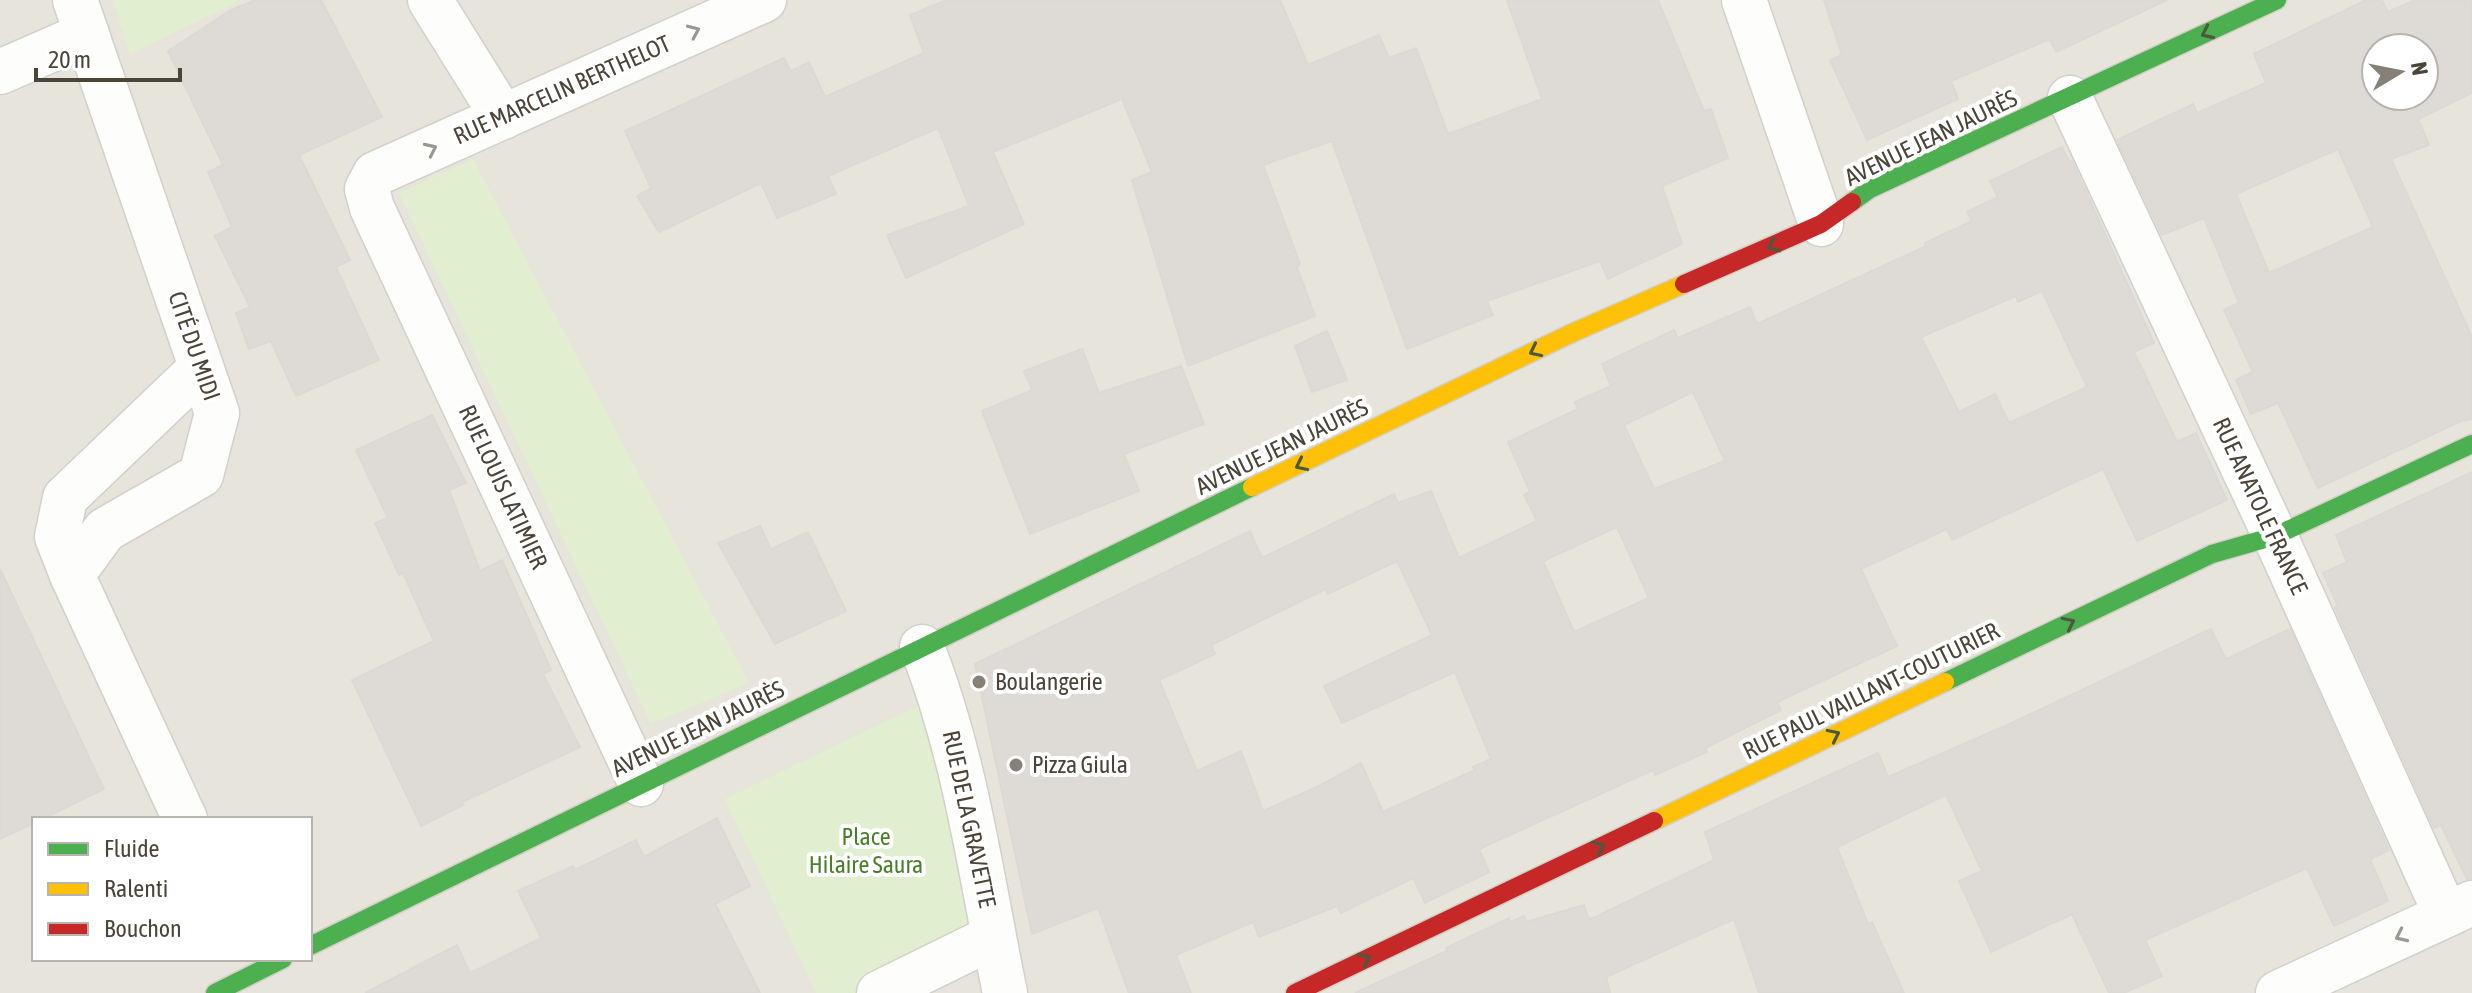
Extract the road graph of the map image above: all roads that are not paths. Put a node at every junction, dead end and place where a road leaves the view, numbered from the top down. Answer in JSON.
{"nodes":[{"id":1,"x":430,"y":0,"type":"edge"},
{"id":2,"x":764,"y":0,"type":"edge"},
{"id":3,"x":1744,"y":0,"type":"edge"},
{"id":4,"x":2277,"y":0,"type":"edge"},
{"id":5,"x":81,"y":17,"type":"edge"},
{"id":6,"x":0,"y":72,"type":"edge"},
{"id":7,"x":2070,"y":98,"type":"junction"},
{"id":8,"x":503,"y":117,"type":"junction"},
{"id":9,"x":367,"y":189,"type":"joint"},
{"id":10,"x":1821,"y":224,"type":"junction"},
{"id":11,"x":201,"y":368,"type":"junction"},
{"id":12,"x":2472,"y":444,"type":"edge"},
{"id":13,"x":2275,"y":536,"type":"junction"},
{"id":14,"x":72,"y":575,"type":"junction"},
{"id":15,"x":922,"y":647,"type":"junction"},
{"id":16,"x":641,"y":784,"type":"junction"},
{"id":17,"x":184,"y":817,"type":"edge"},
{"id":18,"x":2459,"y":909,"type":"edge"},
{"id":19,"x":993,"y":937,"type":"junction"},
{"id":20,"x":312,"y":945,"type":"edge"},
{"id":21,"x":263,"y":964,"type":"edge"},
{"id":22,"x":215,"y":993,"type":"edge"},
{"id":23,"x":879,"y":993,"type":"edge"},
{"id":24,"x":1005,"y":993,"type":"edge"},
{"id":25,"x":1295,"y":993,"type":"edge"},
{"id":26,"x":2278,"y":993,"type":"edge"}],
"edges":[{"from":1,"to":8,"type":"street"},
{"from":8,"to":2,"type":"street","name":"RUE MARCELIN BERTHELOT","one_way":true},
{"from":3,"to":10,"type":"street"},
{"from":4,"to":7,"type":"street","name":"AVENUE JEAN JAURÈS","one_way":true},
{"from":5,"to":6,"type":"street","name":"CITÉ DU MIDI"},
{"from":5,"to":11,"type":"street","name":"CITÉ DU MIDI"},
{"from":7,"to":10,"type":"street","name":"AVENUE JEAN JAURÈS"},
{"from":7,"to":13,"type":"street","name":"RUE ANATOLE FRANCE"},
{"from":9,"to":8,"type":"street","name":"RUE MARCELIN BERTHELOT","one_way":true},
{"from":9,"to":16,"type":"street","name":"RUE LOUIS LATIMIER"},
{"from":10,"to":15,"type":"street","name":"AVENUE JEAN JAURÈS","one_way":true},
{"from":11,"to":14,"type":"street"},
{"from":11,"to":14,"type":"street","name":"CITÉ DU MIDI"},
{"from":12,"to":13,"type":"street","name":"RUE PAUL VAILLANT-COUTURIER"},
{"from":13,"to":18,"type":"street","name":"RUE ANATOLE FRANCE"},
{"from":25,"to":13,"type":"street","name":"RUE PAUL VAILLANT-COUTURIER","one_way":true},
{"from":14,"to":17,"type":"street"},
{"from":15,"to":16,"type":"street","name":"AVENUE JEAN JAURÈS"},
{"from":15,"to":19,"type":"street","name":"RUE DE LA GRAVETTE"},
{"from":16,"to":20,"type":"street","name":"AVENUE JEAN JAURÈS"},
{"from":18,"to":26,"type":"street","one_way":true},
{"from":19,"to":23,"type":"street"},
{"from":19,"to":24,"type":"street","name":"RUE DE LA GRAVETTE"},
{"from":21,"to":22,"type":"street"}]}
